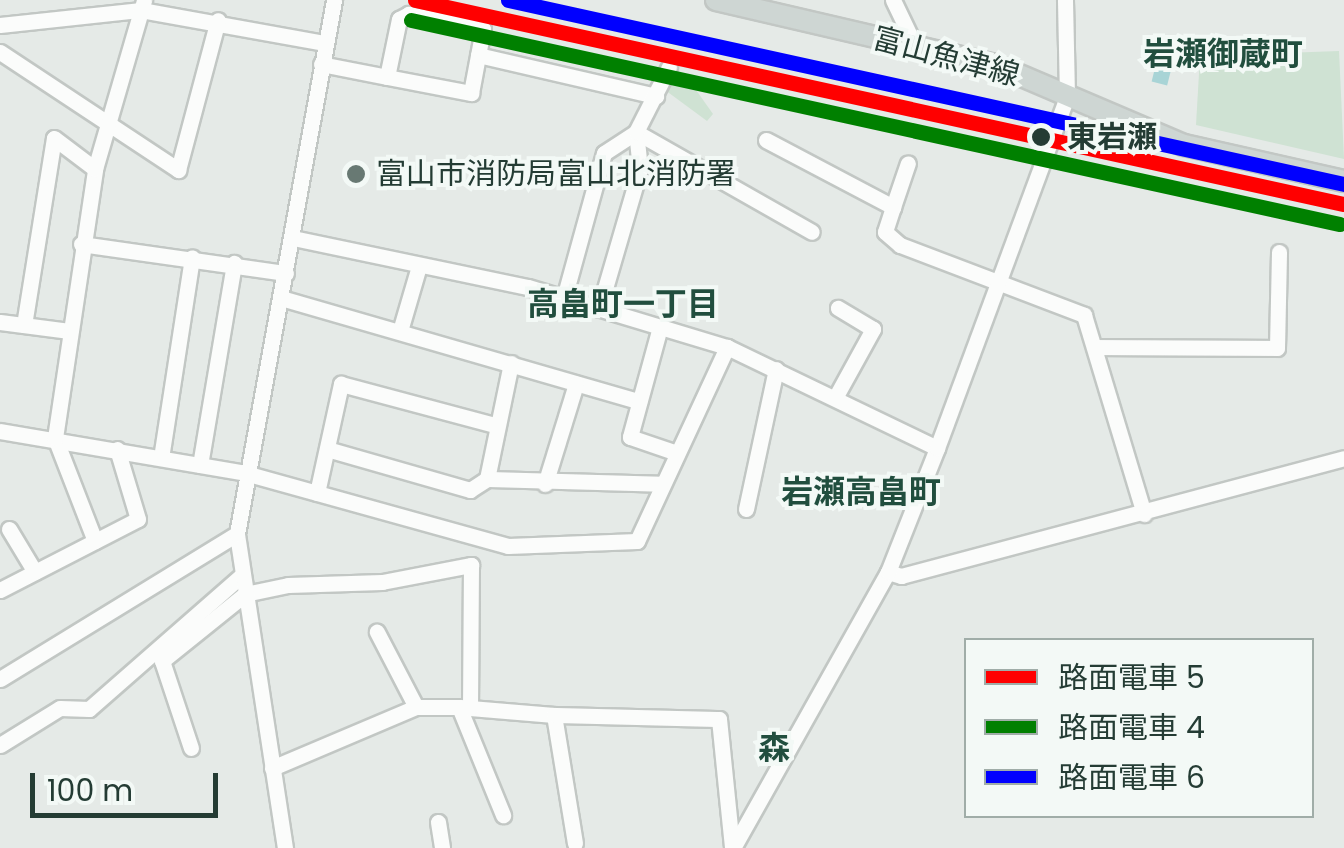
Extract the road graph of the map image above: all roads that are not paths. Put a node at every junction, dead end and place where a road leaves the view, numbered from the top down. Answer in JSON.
{"nodes":[{"id":1,"x":334,"y":0,"type":"edge"},
{"id":2,"x":716,"y":0,"type":"edge"},
{"id":3,"x":893,"y":0,"type":"edge"},
{"id":4,"x":1065,"y":0,"type":"edge"},
{"id":5,"x":142,"y":5,"type":"edge"},
{"id":6,"x":218,"y":20,"type":"junction"},
{"id":7,"x":0,"y":25,"type":"edge"},
{"id":8,"x":325,"y":43,"type":"junction"},
{"id":9,"x":915,"y":46,"type":"junction"},
{"id":10,"x":0,"y":52,"type":"edge"},
{"id":11,"x":478,"y":55,"type":"junction"},
{"id":12,"x":321,"y":64,"type":"junction"},
{"id":13,"x":668,"y":68,"type":"dead end"},
{"id":14,"x":387,"y":77,"type":"junction"},
{"id":15,"x":656,"y":96,"type":"junction"},
{"id":16,"x":1067,"y":96,"type":"junction"},
{"id":17,"x":108,"y":122,"type":"junction"},
{"id":18,"x":636,"y":132,"type":"junction"},
{"id":19,"x":766,"y":140,"type":"dead end"},
{"id":20,"x":908,"y":163,"type":"dead end"},
{"id":21,"x":95,"y":168,"type":"junction"},
{"id":22,"x":1344,"y":181,"type":"edge"},
{"id":23,"x":893,"y":207,"type":"junction"},
{"id":24,"x":812,"y":232,"type":"dead end"},
{"id":25,"x":293,"y":238,"type":"junction"},
{"id":26,"x":82,"y":244,"type":"junction"},
{"id":27,"x":1279,"y":252,"type":"dead end"},
{"id":28,"x":192,"y":256,"type":"junction"},
{"id":29,"x":234,"y":264,"type":"junction"},
{"id":30,"x":419,"y":266,"type":"junction"},
{"id":31,"x":286,"y":272,"type":"junction"},
{"id":32,"x":997,"y":275,"type":"junction"},
{"id":33,"x":281,"y":298,"type":"junction"},
{"id":34,"x":564,"y":298,"type":"junction"},
{"id":35,"x":599,"y":308,"type":"junction"},
{"id":36,"x":838,"y":308,"type":"dead end"},
{"id":37,"x":0,"y":322,"type":"edge"},
{"id":38,"x":24,"y":325,"type":"junction"},
{"id":39,"x":660,"y":327,"type":"junction"},
{"id":40,"x":69,"y":330,"type":"junction"},
{"id":41,"x":400,"y":332,"type":"junction"},
{"id":42,"x":1098,"y":347,"type":"junction"},
{"id":43,"x":727,"y":348,"type":"junction"},
{"id":44,"x":512,"y":363,"type":"junction"},
{"id":45,"x":776,"y":370,"type":"junction"},
{"id":46,"x":576,"y":384,"type":"junction"},
{"id":47,"x":835,"y":398,"type":"junction"},
{"id":48,"x":639,"y":401,"type":"junction"},
{"id":49,"x":494,"y":426,"type":"junction"},
{"id":50,"x":0,"y":431,"type":"edge"},
{"id":51,"x":55,"y":438,"type":"junction"},
{"id":52,"x":937,"y":448,"type":"junction"},
{"id":53,"x":117,"y":449,"type":"junction"},
{"id":54,"x":327,"y":449,"type":"junction"},
{"id":55,"x":676,"y":453,"type":"junction"},
{"id":56,"x":161,"y":458,"type":"junction"},
{"id":57,"x":1344,"y":458,"type":"edge"},
{"id":58,"x":200,"y":465,"type":"junction"},
{"id":59,"x":245,"y":473,"type":"junction"},
{"id":60,"x":487,"y":479,"type":"junction"},
{"id":61,"x":545,"y":484,"type":"junction"},
{"id":62,"x":662,"y":484,"type":"junction"},
{"id":63,"x":317,"y":493,"type":"junction"},
{"id":64,"x":746,"y":509,"type":"dead end"},
{"id":65,"x":1144,"y":514,"type":"junction"},
{"id":66,"x":9,"y":529,"type":"dead end"},
{"id":67,"x":237,"y":534,"type":"junction"},
{"id":68,"x":96,"y":541,"type":"junction"},
{"id":69,"x":34,"y":572,"type":"junction"},
{"id":70,"x":888,"y":572,"type":"junction"},
{"id":71,"x":241,"y":576,"type":"junction"},
{"id":72,"x":0,"y":590,"type":"edge"},
{"id":73,"x":244,"y":594,"type":"junction"},
{"id":74,"x":377,"y":632,"type":"dead end"},
{"id":75,"x":0,"y":679,"type":"edge"},
{"id":76,"x":416,"y":707,"type":"junction"},
{"id":77,"x":465,"y":707,"type":"junction"},
{"id":78,"x":554,"y":716,"type":"junction"},
{"id":79,"x":0,"y":745,"type":"edge"},
{"id":80,"x":191,"y":748,"type":"dead end"},
{"id":81,"x":272,"y":768,"type":"junction"},
{"id":82,"x":503,"y":815,"type":"dead end"},
{"id":83,"x":438,"y":822,"type":"dead end"},
{"id":84,"x":575,"y":843,"type":"dead end"},
{"id":85,"x":726,"y":847,"type":"edge"},
{"id":86,"x":285,"y":848,"type":"edge"},
{"id":87,"x":442,"y":848,"type":"edge"}],
"edges":[{"from":1,"to":8,"type":"street"},
{"from":2,"to":9,"type":"main road","name":"富山魚津線"},
{"from":3,"to":9,"type":"street"},
{"from":4,"to":16,"type":"street"},
{"from":5,"to":6,"type":"street"},
{"from":5,"to":7,"type":"street"},
{"from":5,"to":17,"type":"street"},
{"from":6,"to":8,"type":"street"},
{"from":6,"to":17,"type":"street"},
{"from":8,"to":12,"type":"street"},
{"from":9,"to":16,"type":"main road","name":"富山魚津線"},
{"from":10,"to":17,"type":"street"},
{"from":11,"to":14,"type":"street"},
{"from":11,"to":14,"type":"street"},
{"from":11,"to":15,"type":"street"},
{"from":12,"to":14,"type":"street"},
{"from":12,"to":25,"type":"street"},
{"from":13,"to":15,"type":"street"},
{"from":15,"to":18,"type":"street"},
{"from":16,"to":22,"type":"main road","name":"富山魚津線"},
{"from":16,"to":32,"type":"street"},
{"from":17,"to":21,"type":"street"},
{"from":18,"to":24,"type":"street"},
{"from":18,"to":34,"type":"street"},
{"from":18,"to":35,"type":"street"},
{"from":19,"to":23,"type":"street"},
{"from":20,"to":23,"type":"street"},
{"from":21,"to":26,"type":"street"},
{"from":21,"to":38,"type":"street"},
{"from":23,"to":32,"type":"street"},
{"from":25,"to":30,"type":"street"},
{"from":25,"to":31,"type":"street"},
{"from":26,"to":28,"type":"street"},
{"from":26,"to":40,"type":"street"},
{"from":27,"to":42,"type":"street"},
{"from":28,"to":29,"type":"street"},
{"from":28,"to":56,"type":"street"},
{"from":29,"to":31,"type":"street"},
{"from":29,"to":58,"type":"street"},
{"from":30,"to":34,"type":"street"},
{"from":30,"to":41,"type":"street"},
{"from":31,"to":33,"type":"street"},
{"from":32,"to":42,"type":"street"},
{"from":32,"to":52,"type":"street"},
{"from":33,"to":41,"type":"street"},
{"from":33,"to":59,"type":"street"},
{"from":34,"to":35,"type":"street"},
{"from":35,"to":39,"type":"street"},
{"from":36,"to":47,"type":"street"},
{"from":37,"to":38,"type":"street"},
{"from":38,"to":40,"type":"street"},
{"from":39,"to":43,"type":"street"},
{"from":39,"to":48,"type":"street"},
{"from":40,"to":51,"type":"street"},
{"from":41,"to":44,"type":"street"},
{"from":42,"to":65,"type":"street"},
{"from":43,"to":45,"type":"street"},
{"from":43,"to":55,"type":"street"},
{"from":44,"to":46,"type":"street"},
{"from":44,"to":49,"type":"street"},
{"from":45,"to":47,"type":"street"},
{"from":45,"to":64,"type":"street"},
{"from":46,"to":48,"type":"street"},
{"from":46,"to":61,"type":"street"},
{"from":47,"to":52,"type":"street"},
{"from":48,"to":55,"type":"street"},
{"from":49,"to":54,"type":"street"},
{"from":49,"to":60,"type":"street"},
{"from":50,"to":51,"type":"street"},
{"from":51,"to":53,"type":"street"},
{"from":51,"to":68,"type":"street"},
{"from":52,"to":70,"type":"street"},
{"from":53,"to":56,"type":"street"},
{"from":53,"to":68,"type":"street"},
{"from":54,"to":60,"type":"street"},
{"from":54,"to":63,"type":"street"},
{"from":55,"to":62,"type":"street"},
{"from":56,"to":58,"type":"street"},
{"from":57,"to":65,"type":"street"},
{"from":58,"to":59,"type":"street"},
{"from":59,"to":63,"type":"street"},
{"from":59,"to":67,"type":"street"},
{"from":60,"to":61,"type":"street"},
{"from":61,"to":62,"type":"street"},
{"from":62,"to":63,"type":"street"},
{"from":65,"to":70,"type":"street"},
{"from":66,"to":69,"type":"street"},
{"from":67,"to":71,"type":"street"},
{"from":67,"to":75,"type":"street"},
{"from":68,"to":69,"type":"street"},
{"from":69,"to":72,"type":"street"},
{"from":70,"to":85,"type":"street"},
{"from":71,"to":73,"type":"street"},
{"from":71,"to":79,"type":"street"},
{"from":73,"to":77,"type":"street"},
{"from":73,"to":80,"type":"street"},
{"from":73,"to":81,"type":"street"},
{"from":74,"to":76,"type":"street"},
{"from":76,"to":77,"type":"street"},
{"from":76,"to":81,"type":"street"},
{"from":77,"to":78,"type":"street"},
{"from":77,"to":82,"type":"street"},
{"from":78,"to":84,"type":"street"},
{"from":78,"to":85,"type":"street"},
{"from":81,"to":86,"type":"street"},
{"from":83,"to":87,"type":"street"}]}
